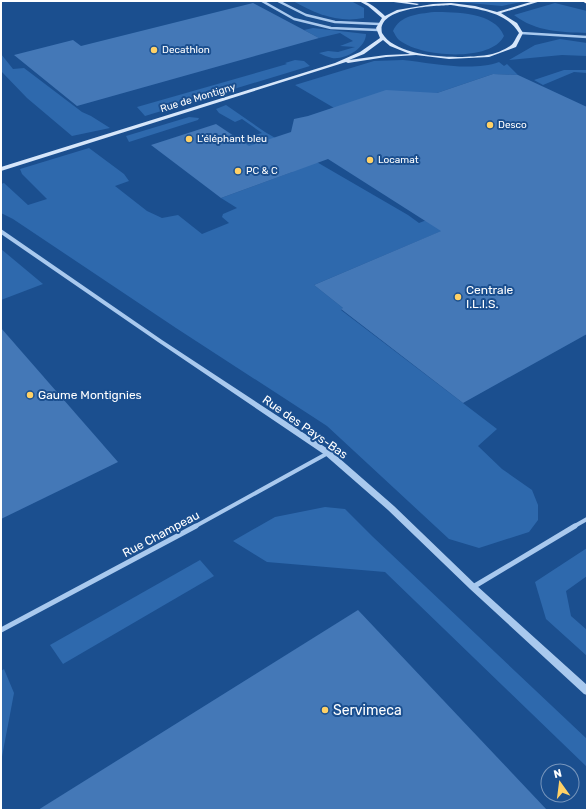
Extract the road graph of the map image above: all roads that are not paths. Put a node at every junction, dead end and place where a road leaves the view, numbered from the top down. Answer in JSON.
{"nodes":[{"id":1,"x":262,"y":1,"type":"edge"},
{"id":2,"x":278,"y":1,"type":"edge"},
{"id":3,"x":361,"y":1,"type":"edge"},
{"id":4,"x":388,"y":1,"type":"edge"},
{"id":5,"x":539,"y":1,"type":"edge"},
{"id":6,"x":425,"y":5,"type":"junction"},
{"id":7,"x":498,"y":13,"type":"junction"},
{"id":8,"x":384,"y":18,"type":"junction"},
{"id":9,"x":379,"y":24,"type":"junction"},
{"id":10,"x":378,"y":30,"type":"junction"},
{"id":11,"x":521,"y":33,"type":"junction"},
{"id":12,"x":587,"y":37,"type":"edge"},
{"id":13,"x":383,"y":38,"type":"junction"},
{"id":14,"x":419,"y":54,"type":"junction"},
{"id":15,"x":337,"y":64,"type":"junction"},
{"id":16,"x":1,"y":169,"type":"edge"},
{"id":17,"x":1,"y":232,"type":"edge"},
{"id":18,"x":328,"y":453,"type":"junction"},
{"id":19,"x":587,"y":519,"type":"edge"},
{"id":20,"x":473,"y":587,"type":"junction"},
{"id":21,"x":1,"y":630,"type":"edge"},
{"id":22,"x":587,"y":691,"type":"edge"}],
"edges":[{"from":1,"to":10,"type":"street"},
{"from":2,"to":9,"type":"street"},
{"from":3,"to":8,"type":"main road"},
{"from":4,"to":6,"type":"main road"},
{"from":5,"to":7,"type":"main road"},
{"from":6,"to":7,"type":"main road"},
{"from":6,"to":8,"type":"main road"},
{"from":7,"to":11,"type":"main road"},
{"from":8,"to":9,"type":"main road"},
{"from":9,"to":10,"type":"main road"},
{"from":10,"to":13,"type":"main road"},
{"from":11,"to":12,"type":"street"},
{"from":11,"to":14,"type":"main road"},
{"from":13,"to":14,"type":"main road"},
{"from":13,"to":15,"type":"main road"},
{"from":14,"to":15,"type":"main road"},
{"from":15,"to":16,"type":"main road","name":"Rue de Montigny"},
{"from":17,"to":18,"type":"street","name":"Rue des Pays-Bas"},
{"from":18,"to":20,"type":"street","name":"Rue des Pays-Bas"},
{"from":18,"to":21,"type":"street","name":"Rue Champeau"},
{"from":19,"to":20,"type":"street"},
{"from":20,"to":22,"type":"street","name":"Rue des Pays-Bas"}]}
